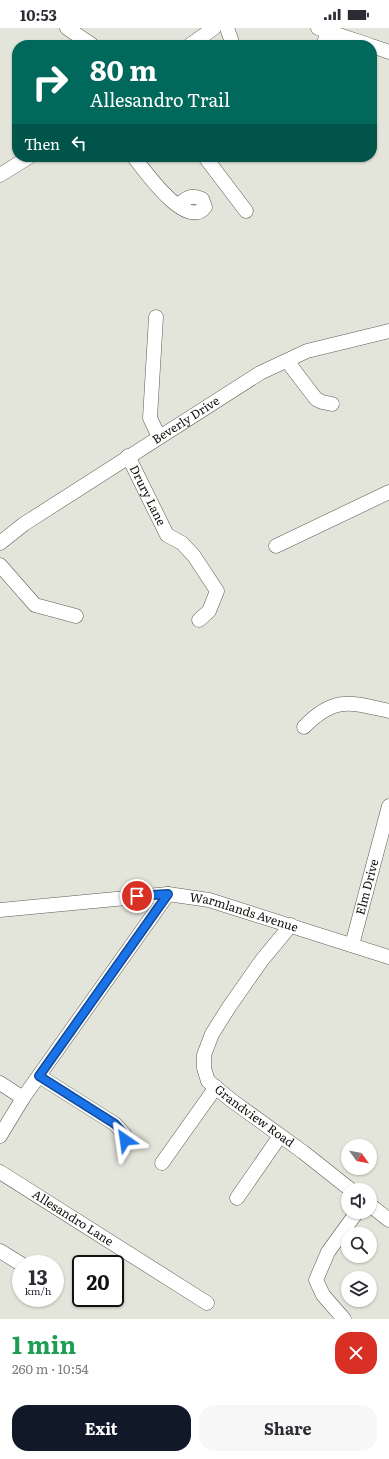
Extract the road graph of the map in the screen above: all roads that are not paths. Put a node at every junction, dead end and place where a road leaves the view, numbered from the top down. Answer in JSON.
{"nodes":[{"id":1,"x":67,"y":28,"type":"edge"},
{"id":2,"x":214,"y":28,"type":"edge"},
{"id":3,"x":227,"y":28,"type":"edge"},
{"id":4,"x":322,"y":30,"type":"edge"},
{"id":5,"x":85,"y":40,"type":"edge"},
{"id":6,"x":197,"y":40,"type":"edge"},
{"id":7,"x":231,"y":40,"type":"edge"},
{"id":8,"x":323,"y":40,"type":"edge"},
{"id":9,"x":353,"y":40,"type":"edge"},
{"id":10,"x":377,"y":48,"type":"edge"},
{"id":11,"x":389,"y":52,"type":"edge"},
{"id":12,"x":21,"y":162,"type":"edge"},
{"id":13,"x":138,"y":162,"type":"edge"},
{"id":14,"x":209,"y":162,"type":"edge"},
{"id":15,"x":0,"y":175,"type":"edge"},
{"id":16,"x":178,"y":205,"type":"dead end"},
{"id":17,"x":246,"y":210,"type":"dead end"},
{"id":18,"x":156,"y":317,"type":"dead end"},
{"id":19,"x":389,"y":331,"type":"edge"},
{"id":20,"x":287,"y":361,"type":"junction"},
{"id":21,"x":332,"y":404,"type":"dead end"},
{"id":22,"x":159,"y":437,"type":"junction"},
{"id":23,"x":128,"y":456,"type":"junction"},
{"id":24,"x":389,"y":492,"type":"edge"},
{"id":25,"x":0,"y":543,"type":"edge"},
{"id":26,"x":276,"y":546,"type":"dead end"},
{"id":27,"x":0,"y":565,"type":"edge"},
{"id":28,"x":76,"y":616,"type":"dead end"},
{"id":29,"x":199,"y":620,"type":"dead end"},
{"id":30,"x":389,"y":711,"type":"edge"},
{"id":31,"x":304,"y":728,"type":"dead end"},
{"id":32,"x":389,"y":806,"type":"edge"},
{"id":33,"x":168,"y":894,"type":"junction"},
{"id":34,"x":0,"y":910,"type":"edge"},
{"id":35,"x":292,"y":925,"type":"junction"},
{"id":36,"x":352,"y":945,"type":"junction"},
{"id":37,"x":389,"y":957,"type":"edge"},
{"id":38,"x":39,"y":1076,"type":"junction"},
{"id":39,"x":0,"y":1083,"type":"edge"},
{"id":40,"x":216,"y":1087,"type":"junction"},
{"id":41,"x":23,"y":1098,"type":"junction"},
{"id":42,"x":0,"y":1136,"type":"edge"},
{"id":43,"x":280,"y":1136,"type":"junction"},
{"id":44,"x":124,"y":1146,"type":"dead end"},
{"id":45,"x":162,"y":1163,"type":"dead end"},
{"id":46,"x":0,"y":1172,"type":"edge"},
{"id":47,"x":342,"y":1183,"type":"edge"},
{"id":48,"x":237,"y":1198,"type":"dead end"},
{"id":49,"x":377,"y":1211,"type":"edge"},
{"id":50,"x":352,"y":1219,"type":"edge"},
{"id":51,"x":389,"y":1220,"type":"edge"},
{"id":52,"x":0,"y":1251,"type":"edge"},
{"id":53,"x":12,"y":1258,"type":"edge"},
{"id":54,"x":207,"y":1303,"type":"dead end"},
{"id":55,"x":344,"y":1319,"type":"edge"}],
"edges":[{"from":1,"to":5,"type":"street"},
{"from":2,"to":6,"type":"street"},
{"from":3,"to":7,"type":"street"},
{"from":4,"to":8,"type":"street"},
{"from":4,"to":9,"type":"street"},
{"from":10,"to":11,"type":"street"},
{"from":12,"to":15,"type":"street"},
{"from":13,"to":16,"type":"street"},
{"from":14,"to":17,"type":"street"},
{"from":18,"to":22,"type":"street"},
{"from":19,"to":20,"type":"street","name":"Beverly Drive"},
{"from":20,"to":21,"type":"street"},
{"from":20,"to":22,"type":"street","name":"Beverly Drive"},
{"from":22,"to":23,"type":"street","name":"Beverly Drive"},
{"from":23,"to":25,"type":"street","name":"Beverly Drive"},
{"from":23,"to":29,"type":"street","name":"Drury Lane"},
{"from":24,"to":26,"type":"street"},
{"from":27,"to":28,"type":"street"},
{"from":30,"to":31,"type":"street"},
{"from":32,"to":36,"type":"street","name":"Elm Drive"},
{"from":33,"to":34,"type":"street","name":"Warmlands Avenue"},
{"from":33,"to":35,"type":"street","name":"Warmlands Avenue"},
{"from":33,"to":38,"type":"street"},
{"from":35,"to":36,"type":"street","name":"Warmlands Avenue"},
{"from":35,"to":40,"type":"street","name":"Grandview Road"},
{"from":36,"to":37,"type":"street","name":"Warmlands Avenue"},
{"from":38,"to":41,"type":"street"},
{"from":38,"to":44,"type":"street"},
{"from":39,"to":41,"type":"street"},
{"from":40,"to":43,"type":"street","name":"Grandview Road"},
{"from":40,"to":45,"type":"street"},
{"from":41,"to":42,"type":"street"},
{"from":43,"to":47,"type":"street","name":"Grandview Road"},
{"from":43,"to":48,"type":"street"},
{"from":46,"to":54,"type":"street","name":"Allesandro Lane"},
{"from":49,"to":51,"type":"street"},
{"from":50,"to":55,"type":"street"},
{"from":52,"to":53,"type":"street"}]}
